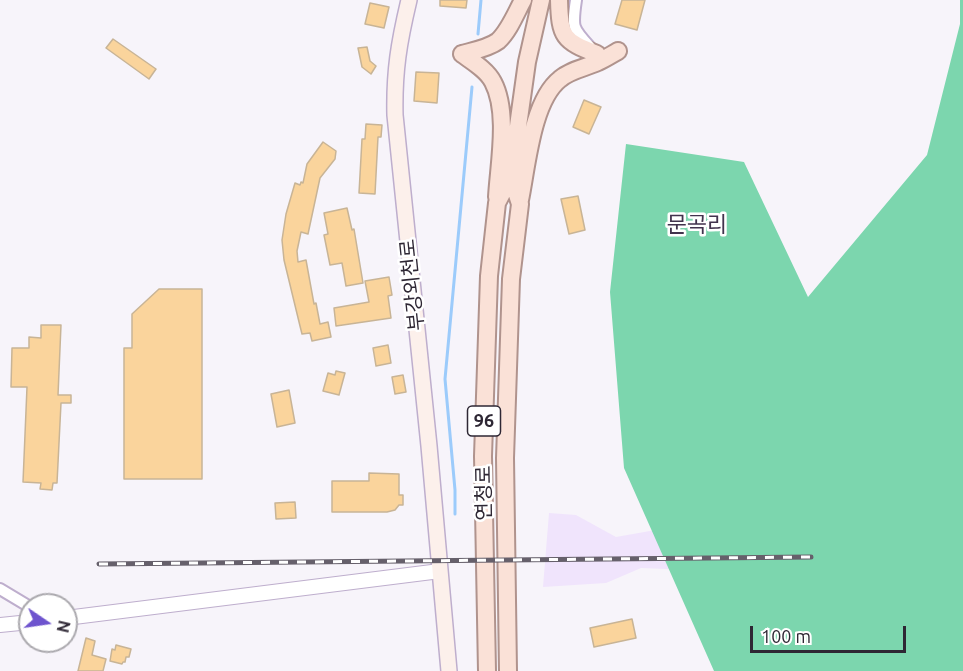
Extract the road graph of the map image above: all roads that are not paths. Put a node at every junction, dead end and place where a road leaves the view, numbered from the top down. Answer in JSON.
{"nodes":[{"id":1,"x":409,"y":0,"type":"edge"},
{"id":2,"x":523,"y":0,"type":"edge"},
{"id":3,"x":541,"y":0,"type":"edge"},
{"id":4,"x":559,"y":0,"type":"edge"},
{"id":5,"x":576,"y":0,"type":"edge"},
{"id":6,"x":618,"y":51,"type":"dead end"},
{"id":7,"x":597,"y":54,"type":"joint"},
{"id":8,"x":511,"y":176,"type":"junction"},
{"id":9,"x":497,"y":203,"type":"junction"},
{"id":10,"x":520,"y":204,"type":"junction"},
{"id":11,"x":440,"y":570,"type":"junction"},
{"id":12,"x":0,"y":589,"type":"edge"},
{"id":13,"x":18,"y":600,"type":"edge"},
{"id":14,"x":78,"y":616,"type":"edge"},
{"id":15,"x":18,"y":623,"type":"edge"},
{"id":16,"x":0,"y":625,"type":"edge"},
{"id":17,"x":449,"y":671,"type":"edge"},
{"id":18,"x":487,"y":671,"type":"edge"},
{"id":19,"x":508,"y":671,"type":"edge"}],
"edges":[{"from":1,"to":11,"type":"main road","name":"부강외천로"},
{"from":2,"to":9,"type":"main road"},
{"from":3,"to":8,"type":"main road","name":"연청로","number":"96"},
{"from":4,"to":7,"type":"main road"},
{"from":5,"to":7,"type":"street"},
{"from":6,"to":10,"type":"main road"},
{"from":8,"to":9,"type":"main road","name":"연청로","number":"96"},
{"from":8,"to":10,"type":"main road","name":"연청로","number":"96"},
{"from":9,"to":18,"type":"main road","name":"연청로","number":"96"},
{"from":10,"to":19,"type":"main road","name":"연청로","number":"96"},
{"from":11,"to":14,"type":"street"},
{"from":11,"to":17,"type":"main road","name":"부강외천로"},
{"from":12,"to":13,"type":"street"},
{"from":15,"to":16,"type":"street"}]}
